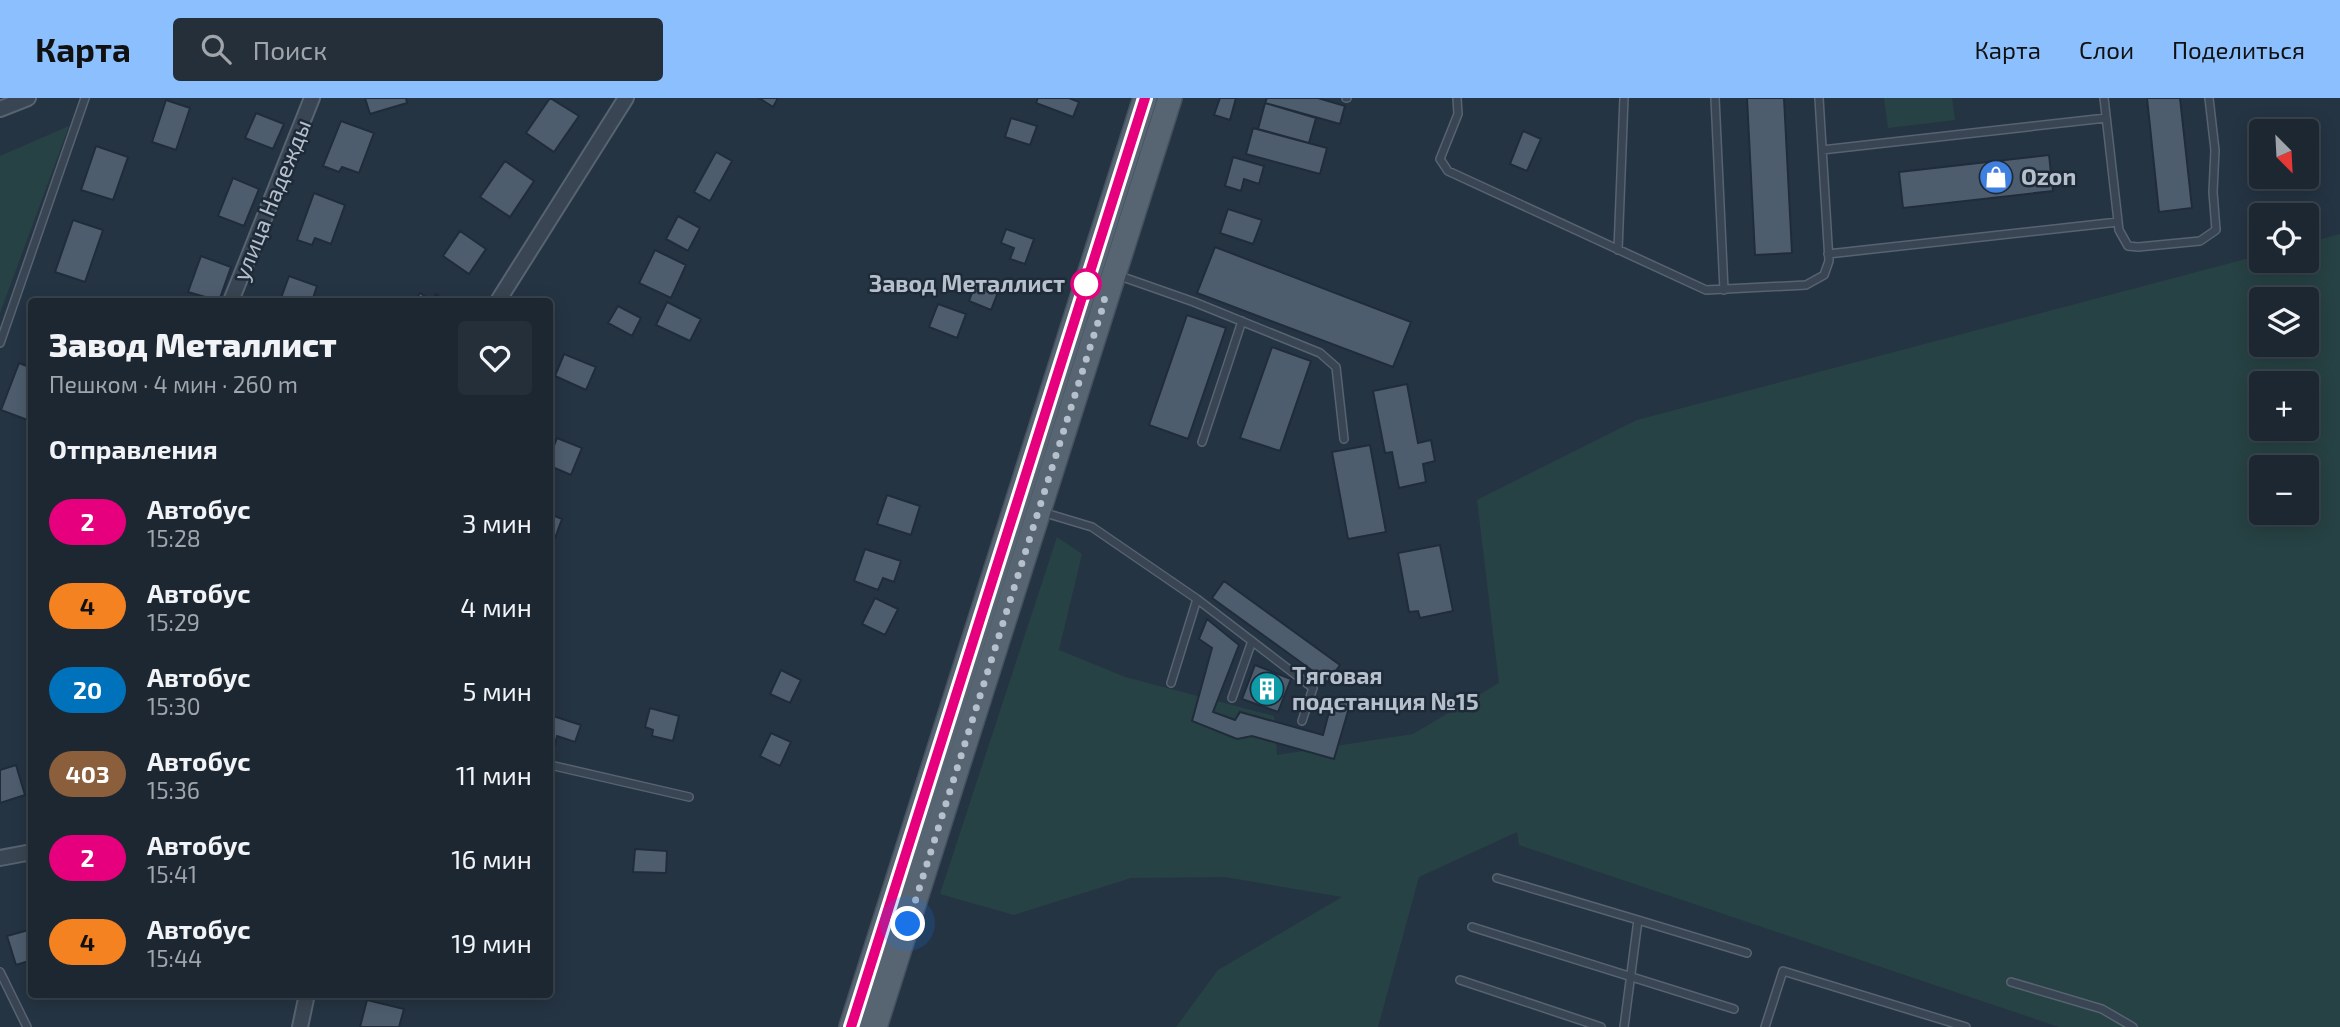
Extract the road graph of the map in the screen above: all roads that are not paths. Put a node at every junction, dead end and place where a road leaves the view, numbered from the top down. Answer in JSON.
{"nodes":[{"id":1,"x":28,"y":98,"type":"edge"},
{"id":2,"x":85,"y":98,"type":"edge"},
{"id":3,"x":312,"y":98,"type":"edge"},
{"id":4,"x":626,"y":98,"type":"edge"},
{"id":5,"x":1145,"y":98,"type":"edge"},
{"id":6,"x":1170,"y":98,"type":"edge"},
{"id":7,"x":1457,"y":98,"type":"edge"},
{"id":8,"x":1624,"y":98,"type":"edge"},
{"id":9,"x":1715,"y":98,"type":"edge"},
{"id":10,"x":1819,"y":98,"type":"edge"},
{"id":11,"x":2104,"y":98,"type":"edge"},
{"id":12,"x":2209,"y":98,"type":"edge"},
{"id":13,"x":0,"y":109,"type":"edge"},
{"id":14,"x":2106,"y":118,"type":"junction"},
{"id":15,"x":1822,"y":150,"type":"junction"},
{"id":16,"x":2118,"y":222,"type":"junction"},
{"id":17,"x":1618,"y":250,"type":"junction"},
{"id":18,"x":1828,"y":254,"type":"junction"},
{"id":19,"x":1114,"y":274,"type":"junction"},
{"id":20,"x":1724,"y":289,"type":"junction"},
{"id":21,"x":232,"y":298,"type":"edge"},
{"id":22,"x":500,"y":298,"type":"edge"},
{"id":23,"x":1242,"y":321,"type":"junction"},
{"id":24,"x":0,"y":344,"type":"edge"},
{"id":25,"x":1344,"y":439,"type":"dead end"},
{"id":26,"x":1202,"y":442,"type":"dead end"},
{"id":27,"x":1038,"y":510,"type":"junction"},
{"id":28,"x":1197,"y":599,"type":"junction"},
{"id":29,"x":1252,"y":642,"type":"junction"},
{"id":30,"x":1171,"y":683,"type":"dead end"},
{"id":31,"x":1232,"y":698,"type":"dead end"},
{"id":32,"x":1302,"y":721,"type":"dead end"},
{"id":33,"x":553,"y":766,"type":"edge"},
{"id":34,"x":689,"y":797,"type":"dead end"},
{"id":35,"x":28,"y":853,"type":"edge"},
{"id":36,"x":0,"y":858,"type":"edge"},
{"id":37,"x":1497,"y":878,"type":"dead end"},
{"id":38,"x":1638,"y":920,"type":"junction"},
{"id":39,"x":1472,"y":928,"type":"dead end"},
{"id":40,"x":1747,"y":953,"type":"dead end"},
{"id":41,"x":0,"y":972,"type":"edge"},
{"id":42,"x":1630,"y":978,"type":"junction"},
{"id":43,"x":1460,"y":980,"type":"dead end"},
{"id":44,"x":2011,"y":982,"type":"dead end"},
{"id":45,"x":306,"y":998,"type":"edge"},
{"id":46,"x":1734,"y":1009,"type":"dead end"},
{"id":47,"x":1768,"y":1026,"type":"edge"},
{"id":48,"x":27,"y":1027,"type":"edge"},
{"id":49,"x":300,"y":1027,"type":"edge"},
{"id":50,"x":851,"y":1027,"type":"edge"},
{"id":51,"x":875,"y":1027,"type":"edge"},
{"id":52,"x":1601,"y":1027,"type":"edge"},
{"id":53,"x":1624,"y":1027,"type":"edge"},
{"id":54,"x":1966,"y":1027,"type":"edge"},
{"id":55,"x":2133,"y":1027,"type":"edge"}],
"edges":[{"from":1,"to":13,"type":"street"},
{"from":2,"to":24,"type":"lane"},
{"from":3,"to":21,"type":"street","name":"улица Надежды"},
{"from":4,"to":22,"type":"street"},
{"from":5,"to":50,"type":"main road"},
{"from":6,"to":19,"type":"main road"},
{"from":7,"to":17,"type":"lane"},
{"from":8,"to":17,"type":"lane"},
{"from":9,"to":20,"type":"lane"},
{"from":10,"to":15,"type":"lane"},
{"from":11,"to":14,"type":"lane"},
{"from":12,"to":16,"type":"lane"},
{"from":14,"to":15,"type":"lane"},
{"from":14,"to":16,"type":"lane"},
{"from":15,"to":18,"type":"lane"},
{"from":16,"to":18,"type":"lane"},
{"from":17,"to":20,"type":"lane"},
{"from":18,"to":20,"type":"lane"},
{"from":19,"to":23,"type":"lane"},
{"from":19,"to":27,"type":"main road"},
{"from":23,"to":25,"type":"lane"},
{"from":23,"to":26,"type":"lane"},
{"from":27,"to":28,"type":"lane"},
{"from":27,"to":51,"type":"main road"},
{"from":28,"to":29,"type":"lane"},
{"from":28,"to":30,"type":"lane"},
{"from":29,"to":31,"type":"lane"},
{"from":29,"to":32,"type":"lane"},
{"from":33,"to":34,"type":"lane"},
{"from":35,"to":36,"type":"street"},
{"from":37,"to":38,"type":"lane"},
{"from":38,"to":40,"type":"lane"},
{"from":38,"to":42,"type":"lane"},
{"from":39,"to":42,"type":"lane"},
{"from":41,"to":48,"type":"lane"},
{"from":42,"to":46,"type":"lane"},
{"from":42,"to":53,"type":"lane"},
{"from":43,"to":52,"type":"lane"},
{"from":44,"to":55,"type":"lane"},
{"from":45,"to":49,"type":"street"},
{"from":47,"to":54,"type":"lane"}]}
